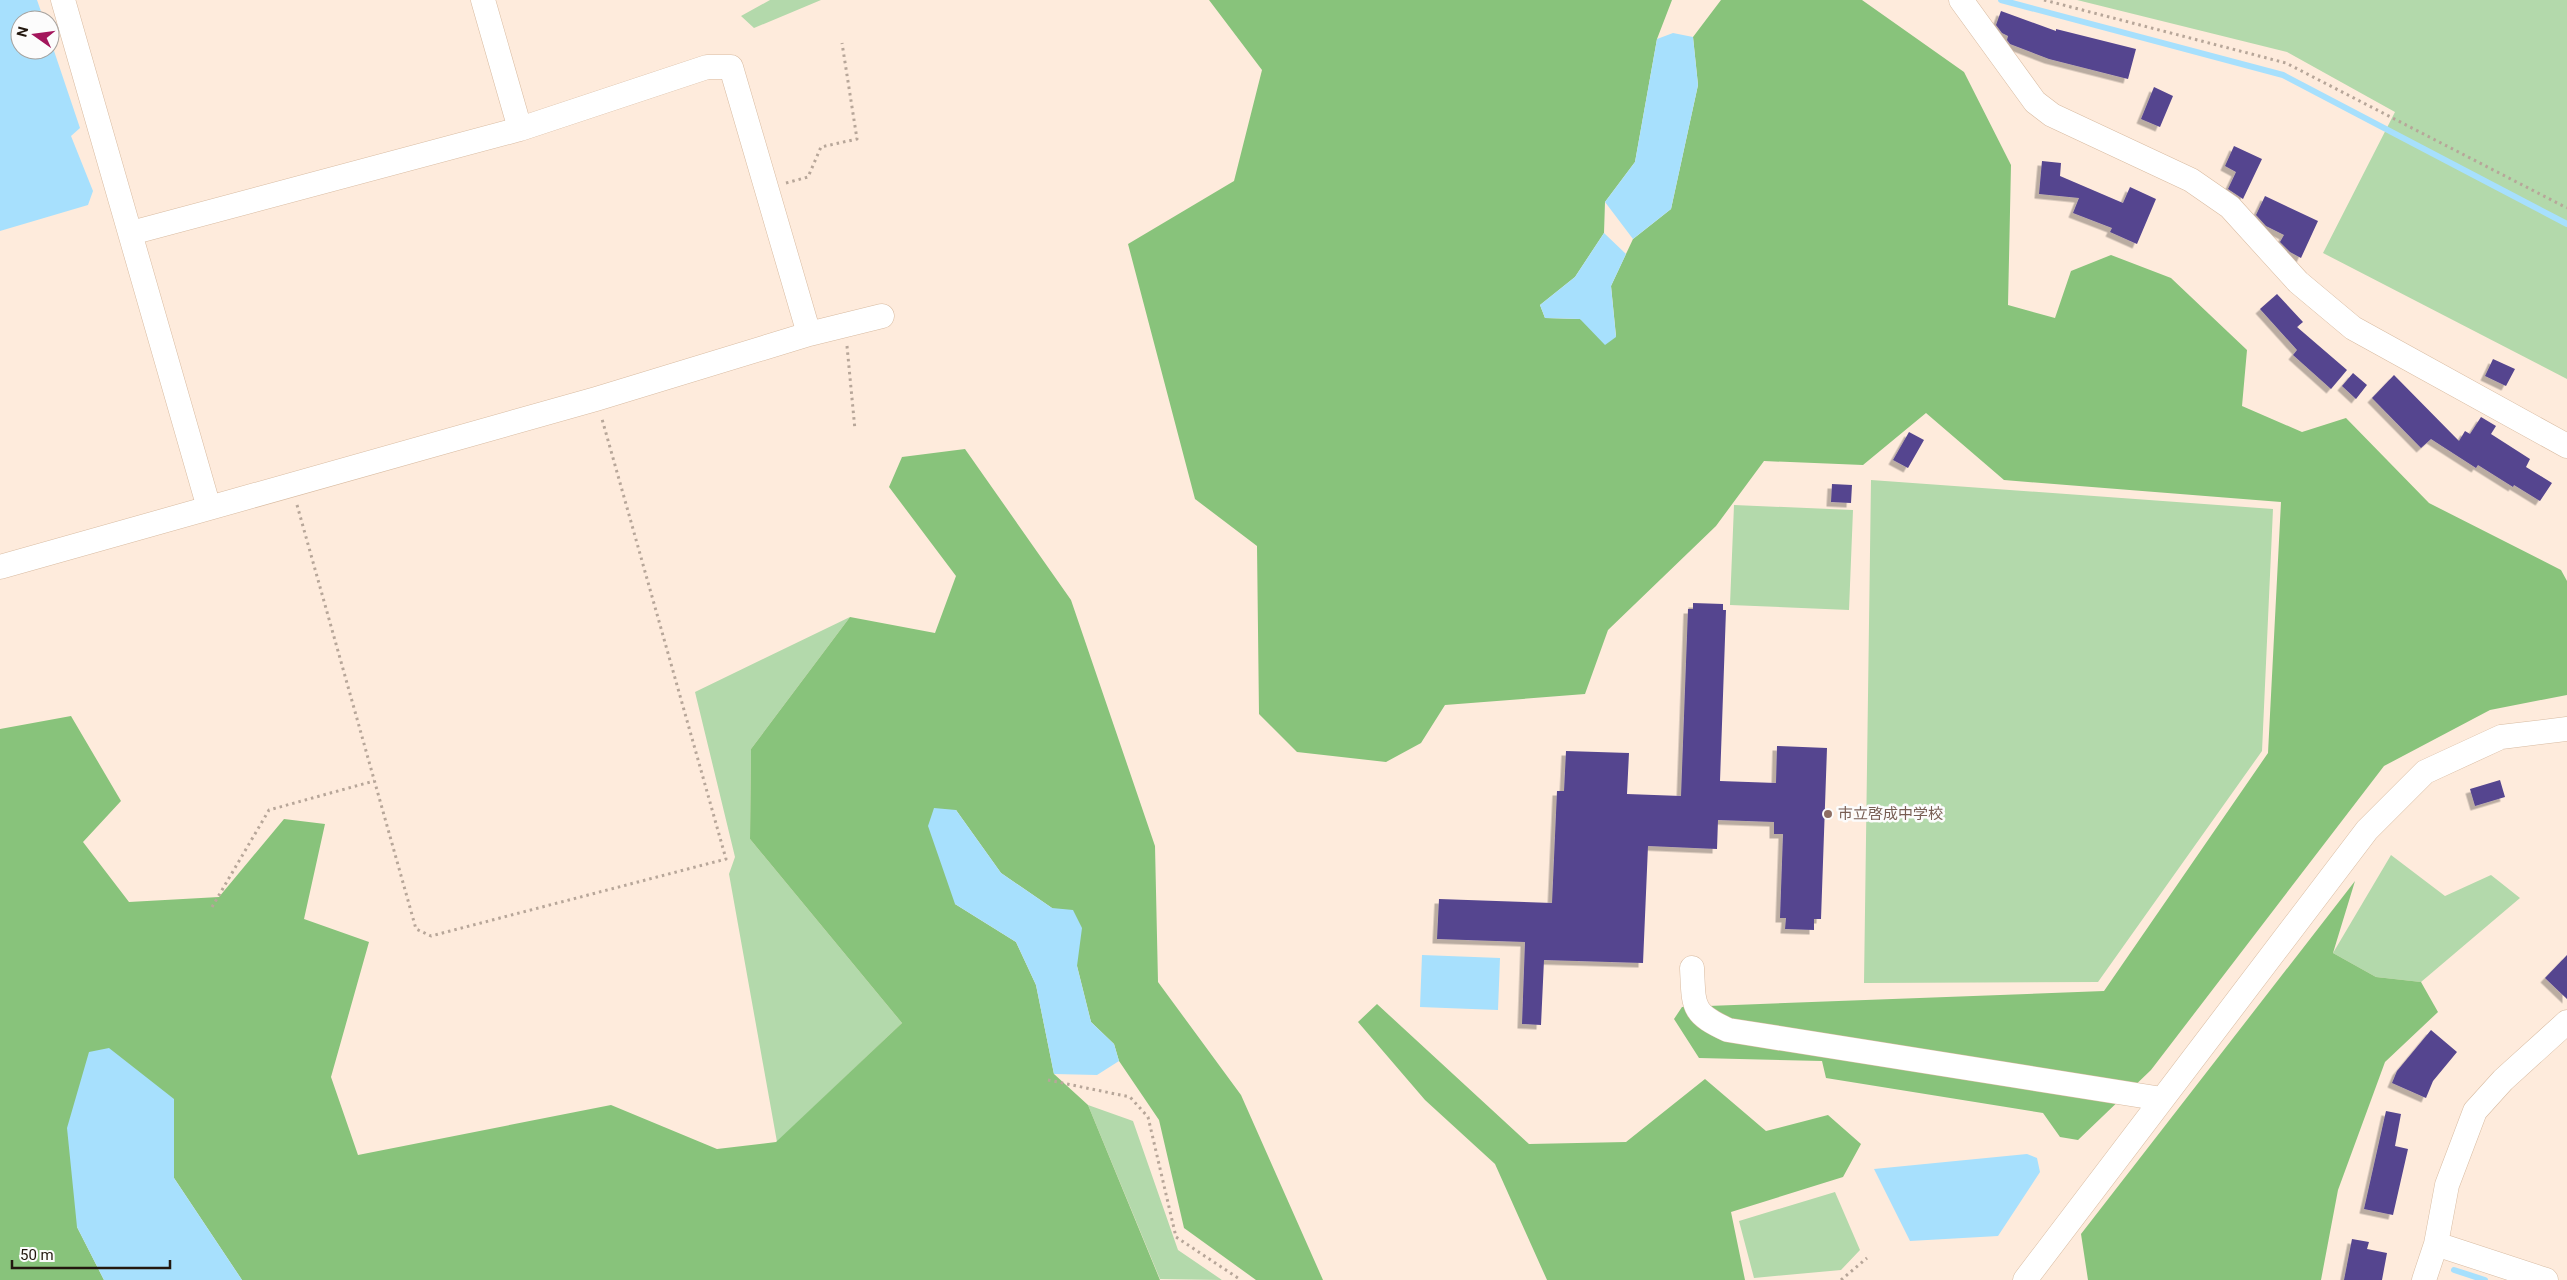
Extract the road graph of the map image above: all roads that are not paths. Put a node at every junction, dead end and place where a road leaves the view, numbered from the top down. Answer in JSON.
{"nodes":[{"id":1,"x":62,"y":0,"type":"edge"},
{"id":2,"x":483,"y":0,"type":"edge"},
{"id":3,"x":1960,"y":0,"type":"edge"},
{"id":4,"x":520,"y":129,"type":"junction"},
{"id":5,"x":131,"y":233,"type":"junction"},
{"id":6,"x":882,"y":316,"type":"dead end"},
{"id":7,"x":809,"y":334,"type":"junction"},
{"id":8,"x":2567,"y":446,"type":"edge"},
{"id":9,"x":209,"y":508,"type":"junction"},
{"id":10,"x":0,"y":567,"type":"edge"},
{"id":11,"x":2567,"y":729,"type":"edge"},
{"id":12,"x":1692,"y":968,"type":"dead end"},
{"id":13,"x":2567,"y":1022,"type":"edge"},
{"id":14,"x":2162,"y":1099,"type":"junction"},
{"id":15,"x":2436,"y":1244,"type":"junction"},
{"id":16,"x":2025,"y":1280,"type":"edge"},
{"id":17,"x":2424,"y":1280,"type":"edge"},
{"id":18,"x":2546,"y":1280,"type":"edge"}],
"edges":[{"from":1,"to":5,"type":"street"},
{"from":2,"to":4,"type":"street"},
{"from":3,"to":8,"type":"street"},
{"from":4,"to":5,"type":"street"},
{"from":4,"to":7,"type":"street"},
{"from":5,"to":9,"type":"street"},
{"from":6,"to":7,"type":"street"},
{"from":7,"to":9,"type":"street"},
{"from":9,"to":10,"type":"street"},
{"from":11,"to":14,"type":"street"},
{"from":12,"to":14,"type":"street"},
{"from":13,"to":15,"type":"street"},
{"from":14,"to":16,"type":"street"},
{"from":15,"to":17,"type":"street"},
{"from":15,"to":18,"type":"street"}]}
